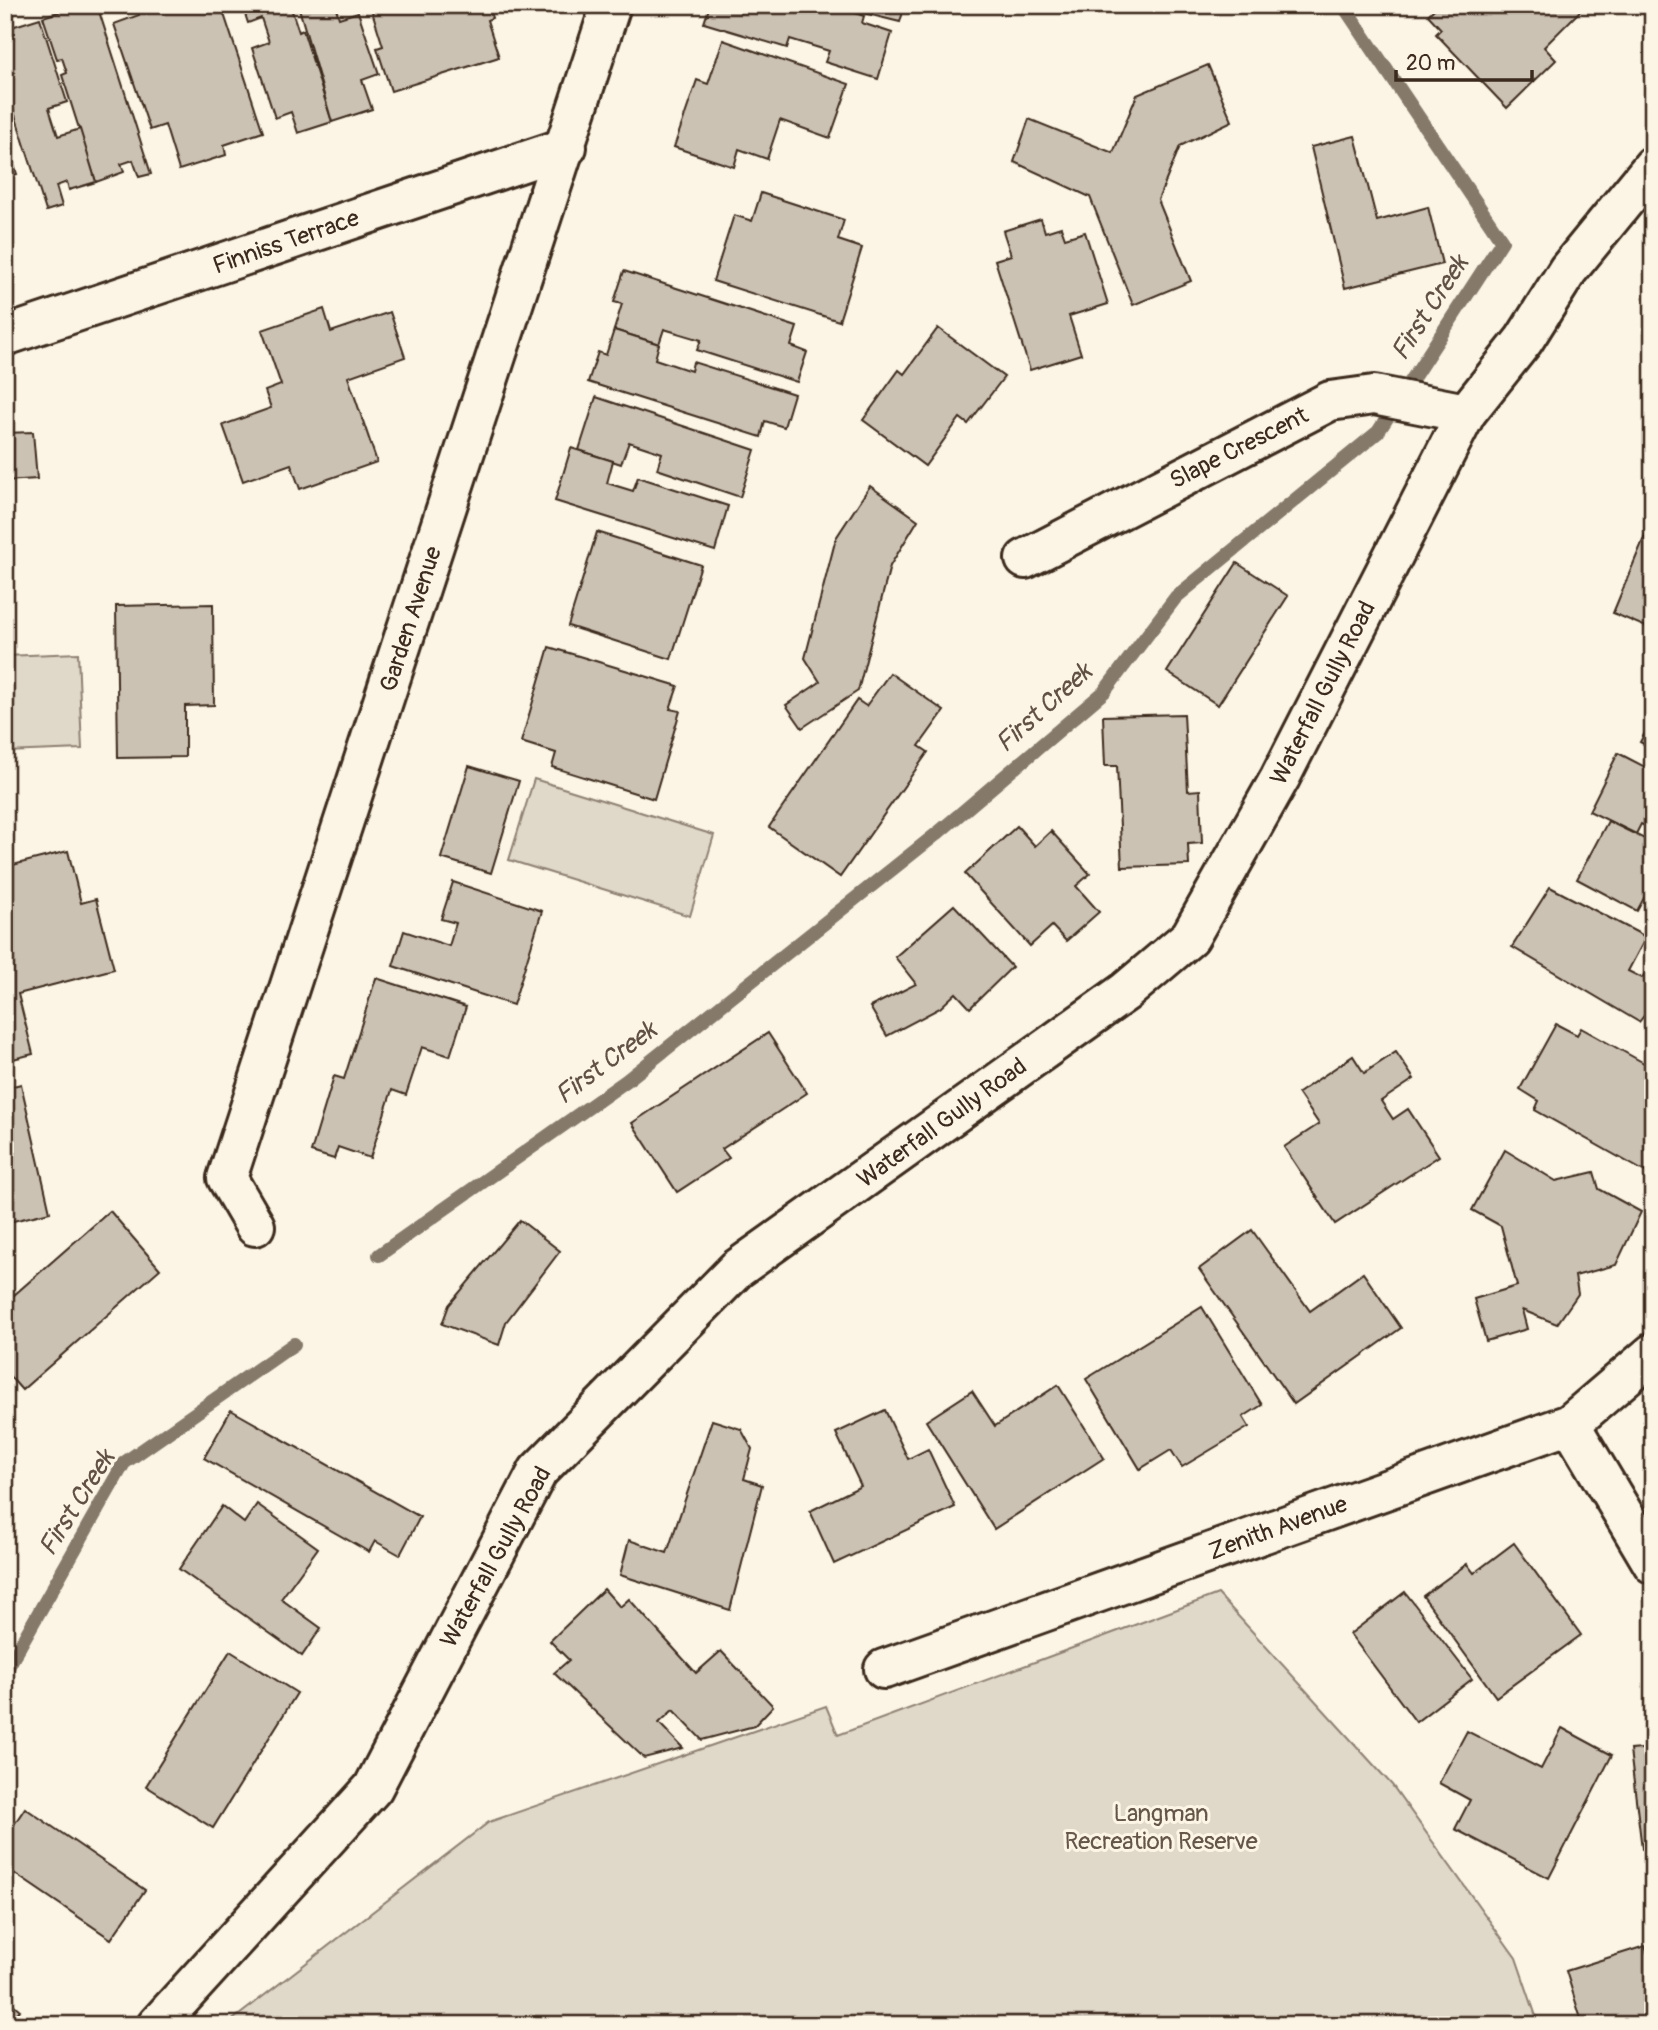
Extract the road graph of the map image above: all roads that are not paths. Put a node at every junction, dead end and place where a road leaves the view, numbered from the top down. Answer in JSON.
{"nodes":[{"id":1,"x":611,"y":5,"type":"edge"},
{"id":2,"x":567,"y":147,"type":"junction"},
{"id":3,"x":1653,"y":166,"type":"edge"},
{"id":4,"x":5,"y":336,"type":"edge"},
{"id":5,"x":1466,"y":413,"type":"junction"},
{"id":6,"x":1026,"y":559,"type":"dead end"},
{"id":7,"x":255,"y":1226,"type":"dead end"},
{"id":8,"x":1653,"y":1353,"type":"edge"},
{"id":9,"x":1570,"y":1424,"type":"junction"},
{"id":10,"x":1653,"y":1564,"type":"edge"},
{"id":11,"x":884,"y":1669,"type":"dead end"},
{"id":12,"x":157,"y":2025,"type":"edge"}],
"edges":[{"from":1,"to":2,"type":"street","name":"Garden Avenue"},
{"from":2,"to":4,"type":"street","name":"Finniss Terrace"},
{"from":2,"to":7,"type":"street","name":"Garden Avenue"},
{"from":3,"to":5,"type":"street","name":"Waterfall Gully Road"},
{"from":5,"to":6,"type":"street","name":"Slape Crescent"},
{"from":5,"to":12,"type":"street","name":"Waterfall Gully Road"},
{"from":8,"to":9,"type":"street","name":"Zenith Avenue"},
{"from":9,"to":10,"type":"street"},
{"from":9,"to":11,"type":"street","name":"Zenith Avenue"}]}
